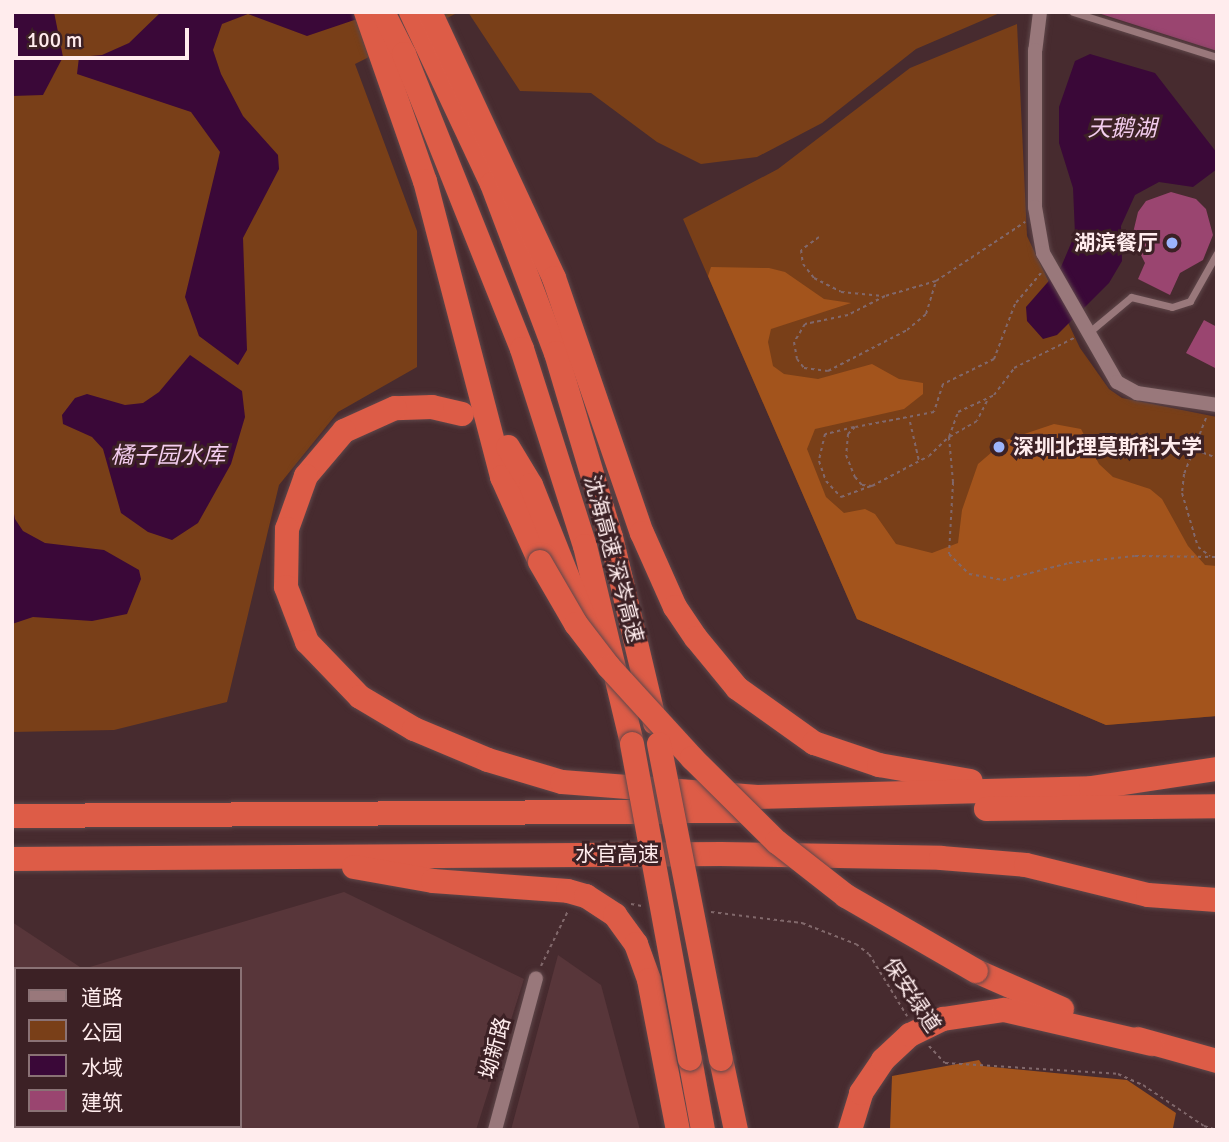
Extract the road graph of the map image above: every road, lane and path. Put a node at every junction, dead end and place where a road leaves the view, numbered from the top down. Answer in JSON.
{"nodes":[{"id":1,"x":366,"y":12,"type":"edge"},
{"id":2,"x":383,"y":12,"type":"edge"},
{"id":3,"x":411,"y":12,"type":"edge"},
{"id":4,"x":430,"y":12,"type":"edge"},
{"id":5,"x":1040,"y":12,"type":"edge"},
{"id":6,"x":1073,"y":12,"type":"edge"},
{"id":7,"x":436,"y":41,"type":"junction"},
{"id":8,"x":394,"y":56,"type":"junction"},
{"id":9,"x":1217,"y":57,"type":"edge"},
{"id":10,"x":1036,"y":219,"type":"junction"},
{"id":11,"x":820,"y":237,"type":"dead end"},
{"id":12,"x":1217,"y":253,"type":"edge"},
{"id":13,"x":1049,"y":266,"type":"junction"},
{"id":14,"x":936,"y":281,"type":"junction"},
{"id":15,"x":885,"y":296,"type":"junction"},
{"id":16,"x":1087,"y":334,"type":"junction"},
{"id":17,"x":987,"y":400,"type":"junction"},
{"id":18,"x":1214,"y":404,"type":"edge"},
{"id":19,"x":462,"y":414,"type":"dead end"},
{"id":20,"x":910,"y":422,"type":"junction"},
{"id":21,"x":855,"y":427,"type":"junction"},
{"id":22,"x":950,"y":437,"type":"junction"},
{"id":23,"x":508,"y":447,"type":"dead end"},
{"id":24,"x":1195,"y":450,"type":"junction"},
{"id":25,"x":1217,"y":458,"type":"edge"},
{"id":26,"x":919,"y":462,"type":"junction"},
{"id":27,"x":872,"y":486,"type":"junction"},
{"id":28,"x":1212,"y":557,"type":"junction"},
{"id":29,"x":1217,"y":557,"type":"edge"},
{"id":30,"x":630,"y":738,"type":"junction"},
{"id":31,"x":1217,"y":769,"type":"edge"},
{"id":32,"x":1041,"y":791,"type":"junction"},
{"id":33,"x":1217,"y":806,"type":"edge"},
{"id":34,"x":12,"y":816,"type":"edge"},
{"id":35,"x":294,"y":857,"type":"junction"},
{"id":36,"x":12,"y":859,"type":"edge"},
{"id":37,"x":1217,"y":900,"type":"edge"},
{"id":38,"x":623,"y":902,"type":"dead end"},
{"id":39,"x":648,"y":907,"type":"dead end"},
{"id":40,"x":569,"y":909,"type":"dead end"},
{"id":41,"x":710,"y":912,"type":"dead end"},
{"id":42,"x":536,"y":978,"type":"joint"},
{"id":43,"x":912,"y":1023,"type":"dead end"},
{"id":44,"x":926,"y":1042,"type":"dead end"},
{"id":45,"x":1151,"y":1044,"type":"junction"},
{"id":46,"x":1217,"y":1061,"type":"edge"},
{"id":47,"x":495,"y":1130,"type":"edge"},
{"id":48,"x":678,"y":1130,"type":"edge"},
{"id":49,"x":703,"y":1130,"type":"edge"},
{"id":50,"x":736,"y":1130,"type":"edge"},
{"id":51,"x":850,"y":1130,"type":"edge"},
{"id":52,"x":1217,"y":1130,"type":"edge"}],
"edges":[{"from":1,"to":8,"type":"highway"},
{"from":2,"to":8,"type":"highway","name":"沈海高速 深岑高速"},
{"from":3,"to":7,"type":"highway","name":"沈海高速 深岑高速"},
{"from":4,"to":7,"type":"highway"},
{"from":5,"to":10,"type":"street"},
{"from":6,"to":9,"type":"lane"},
{"from":7,"to":32,"type":"highway"},
{"from":7,"to":50,"type":"highway","name":"沈海高速 深岑高速","bridge":true},
{"from":8,"to":30,"type":"highway","name":"沈海高速 深岑高速"},
{"from":8,"to":45,"type":"highway","bridge":true},
{"from":10,"to":13,"type":"street"},
{"from":10,"to":14,"type":"path"},
{"from":11,"to":15,"type":"path"},
{"from":12,"to":16,"type":"lane"},
{"from":13,"to":16,"type":"street"},
{"from":13,"to":20,"type":"path"},
{"from":14,"to":15,"type":"path"},
{"from":14,"to":15,"type":"path"},
{"from":16,"to":17,"type":"path"},
{"from":16,"to":18,"type":"street"},
{"from":17,"to":22,"type":"path"},
{"from":17,"to":22,"type":"path"},
{"from":18,"to":24,"type":"path"},
{"from":19,"to":32,"type":"highway"},
{"from":20,"to":21,"type":"path"},
{"from":20,"to":26,"type":"path"},
{"from":21,"to":27,"type":"path"},
{"from":21,"to":27,"type":"path"},
{"from":22,"to":26,"type":"path"},
{"from":22,"to":28,"type":"path"},
{"from":23,"to":30,"type":"highway"},
{"from":24,"to":25,"type":"path"},
{"from":24,"to":28,"type":"path"},
{"from":26,"to":27,"type":"path"},
{"from":28,"to":29,"type":"path"},
{"from":30,"to":49,"type":"highway","name":"沈海高速 深岑高速","bridge":true},
{"from":31,"to":32,"type":"highway"},
{"from":33,"to":34,"type":"highway","name":"水官高速"},
{"from":35,"to":36,"type":"highway","name":"水官高速"},
{"from":35,"to":37,"type":"highway","name":"水官高速"},
{"from":35,"to":48,"type":"highway"},
{"from":38,"to":39,"type":"path"},
{"from":40,"to":42,"type":"path"},
{"from":41,"to":43,"type":"path","name":"保安绿道"},
{"from":42,"to":47,"type":"street","name":"坳新路"},
{"from":44,"to":52,"type":"path","name":"保安绿道"},
{"from":45,"to":46,"type":"highway"},
{"from":45,"to":51,"type":"highway"}]}
